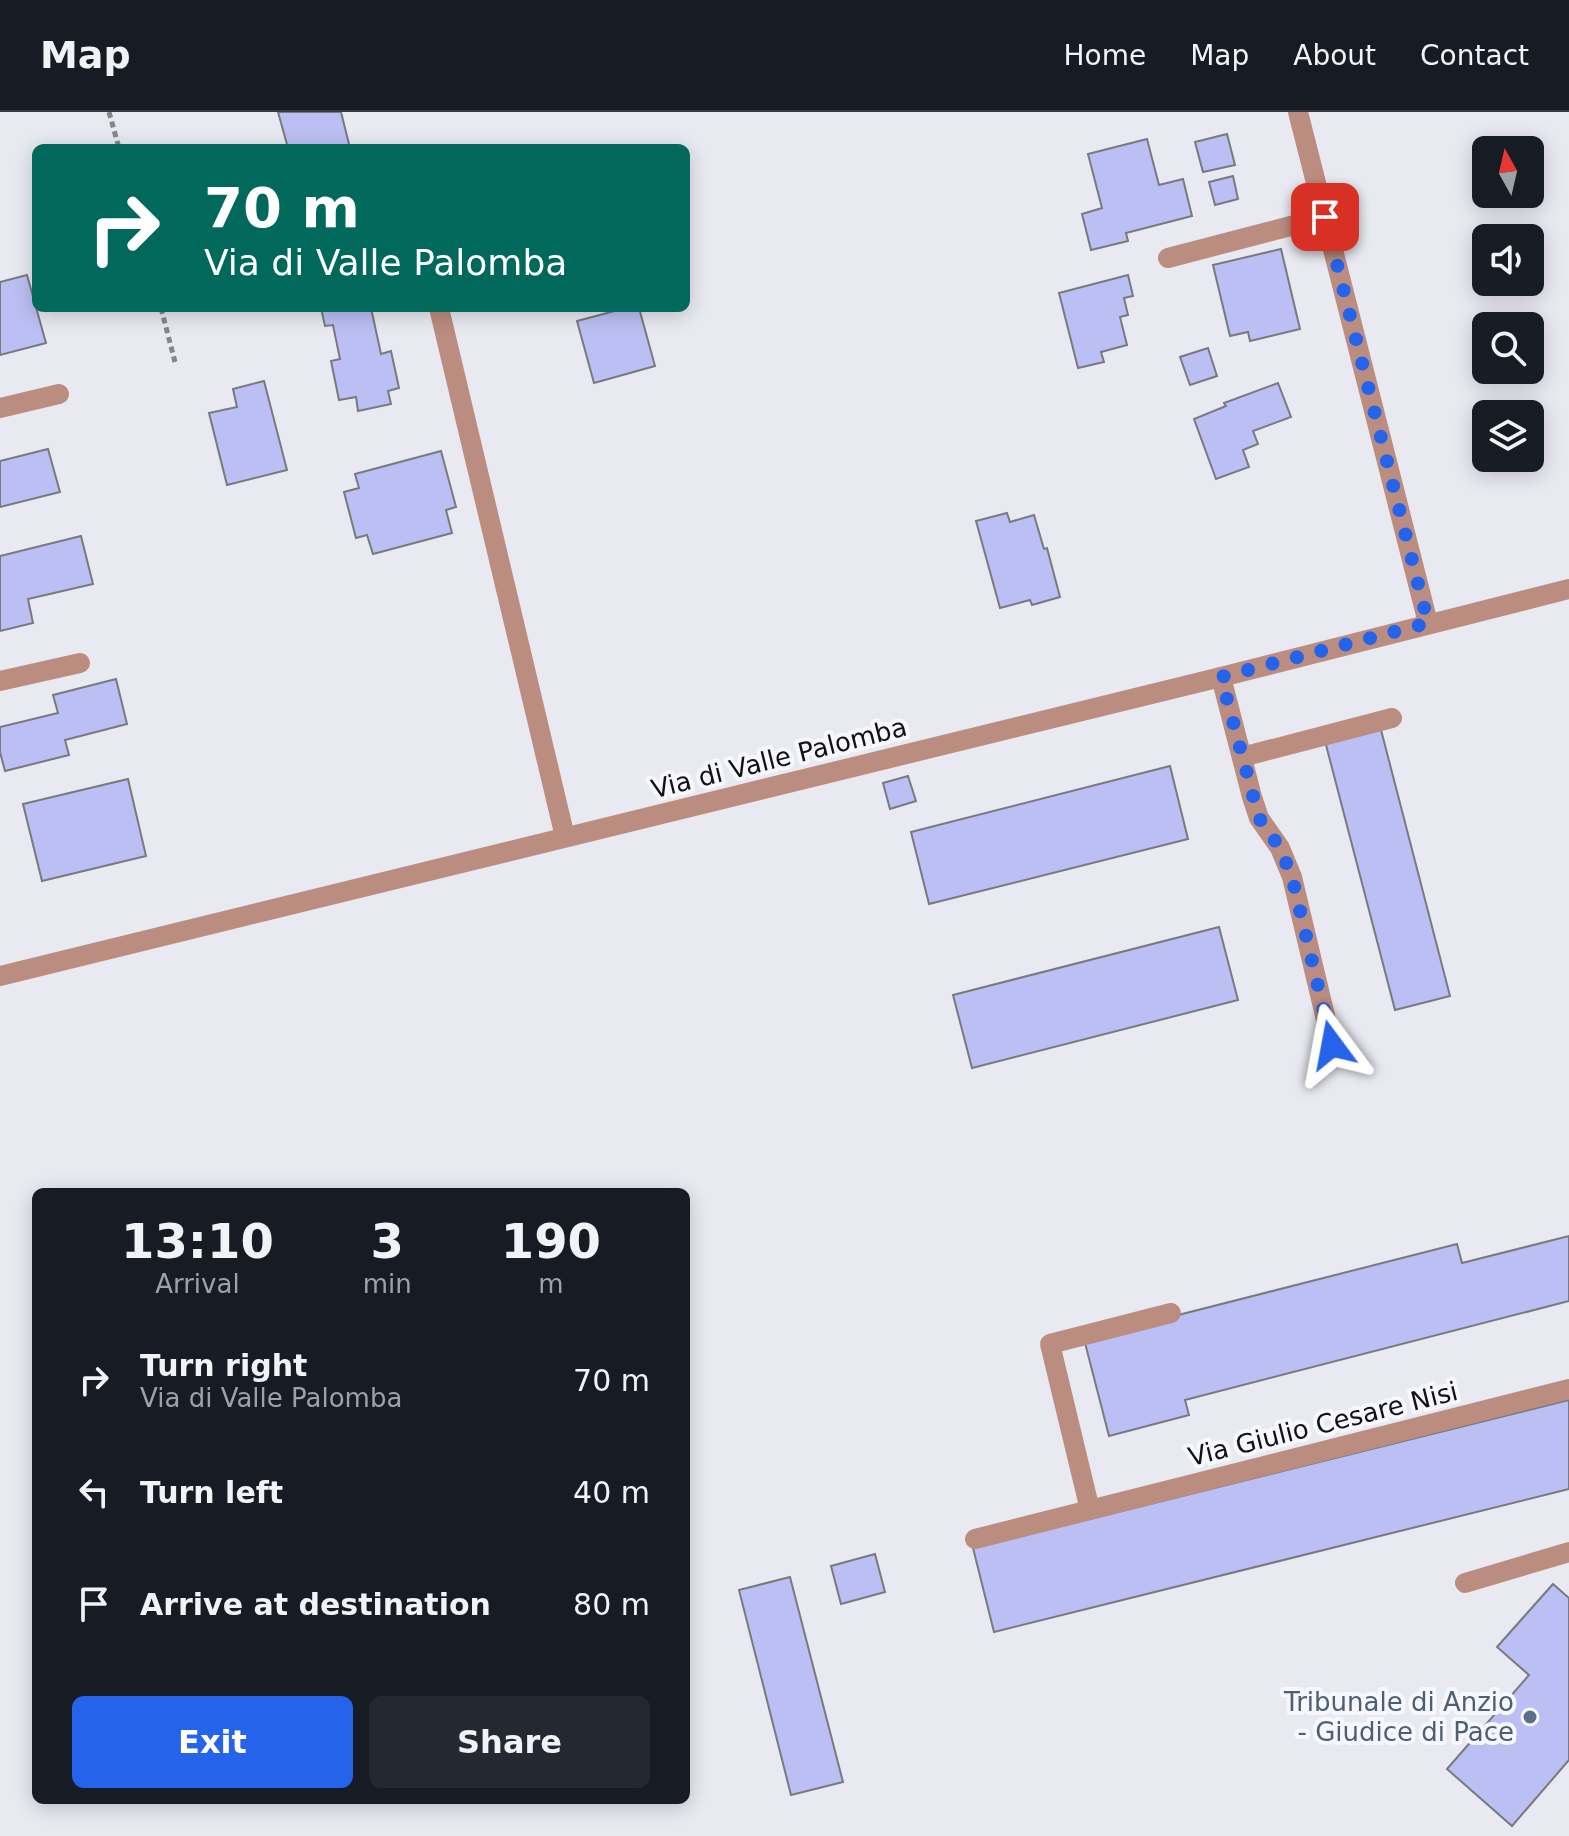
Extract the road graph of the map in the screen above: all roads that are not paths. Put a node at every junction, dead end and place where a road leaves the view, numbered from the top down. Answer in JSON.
{"nodes":[{"id":1,"x":1298,"y":112,"type":"edge"},
{"id":2,"x":1325,"y":217,"type":"junction"},
{"id":3,"x":1168,"y":258,"type":"dead end"},
{"id":4,"x":440,"y":312,"type":"edge"},
{"id":5,"x":59,"y":394,"type":"dead end"},
{"id":6,"x":0,"y":408,"type":"edge"},
{"id":7,"x":1569,"y":589,"type":"edge"},
{"id":8,"x":1428,"y":623,"type":"junction"},
{"id":9,"x":80,"y":663,"type":"dead end"},
{"id":10,"x":1221,"y":677,"type":"junction"},
{"id":11,"x":0,"y":681,"type":"edge"},
{"id":12,"x":1392,"y":718,"type":"dead end"},
{"id":13,"x":1242,"y":757,"type":"junction"},
{"id":14,"x":565,"y":837,"type":"junction"},
{"id":15,"x":0,"y":976,"type":"edge"},
{"id":16,"x":1332,"y":1045,"type":"dead end"},
{"id":17,"x":1171,"y":1313,"type":"dead end"},
{"id":18,"x":1569,"y":1389,"type":"edge"},
{"id":19,"x":1090,"y":1510,"type":"junction"},
{"id":20,"x":975,"y":1539,"type":"dead end"},
{"id":21,"x":1569,"y":1552,"type":"edge"},
{"id":22,"x":1465,"y":1583,"type":"dead end"}],
"edges":[{"from":1,"to":2,"type":"street"},
{"from":2,"to":3,"type":"street"},
{"from":2,"to":8,"type":"street"},
{"from":4,"to":14,"type":"street"},
{"from":5,"to":6,"type":"street"},
{"from":7,"to":8,"type":"street","name":"Via di Valle Palomba"},
{"from":8,"to":10,"type":"street","name":"Via di Valle Palomba"},
{"from":9,"to":11,"type":"street"},
{"from":10,"to":13,"type":"street"},
{"from":10,"to":14,"type":"street","name":"Via di Valle Palomba"},
{"from":12,"to":13,"type":"street"},
{"from":13,"to":16,"type":"street"},
{"from":14,"to":15,"type":"street","name":"Via di Valle Palomba"},
{"from":17,"to":19,"type":"street"},
{"from":18,"to":19,"type":"street","name":"Via Giulio Cesare Nisi"},
{"from":19,"to":20,"type":"street","name":"Via Giulio Cesare Nisi"},
{"from":21,"to":22,"type":"street"}]}
